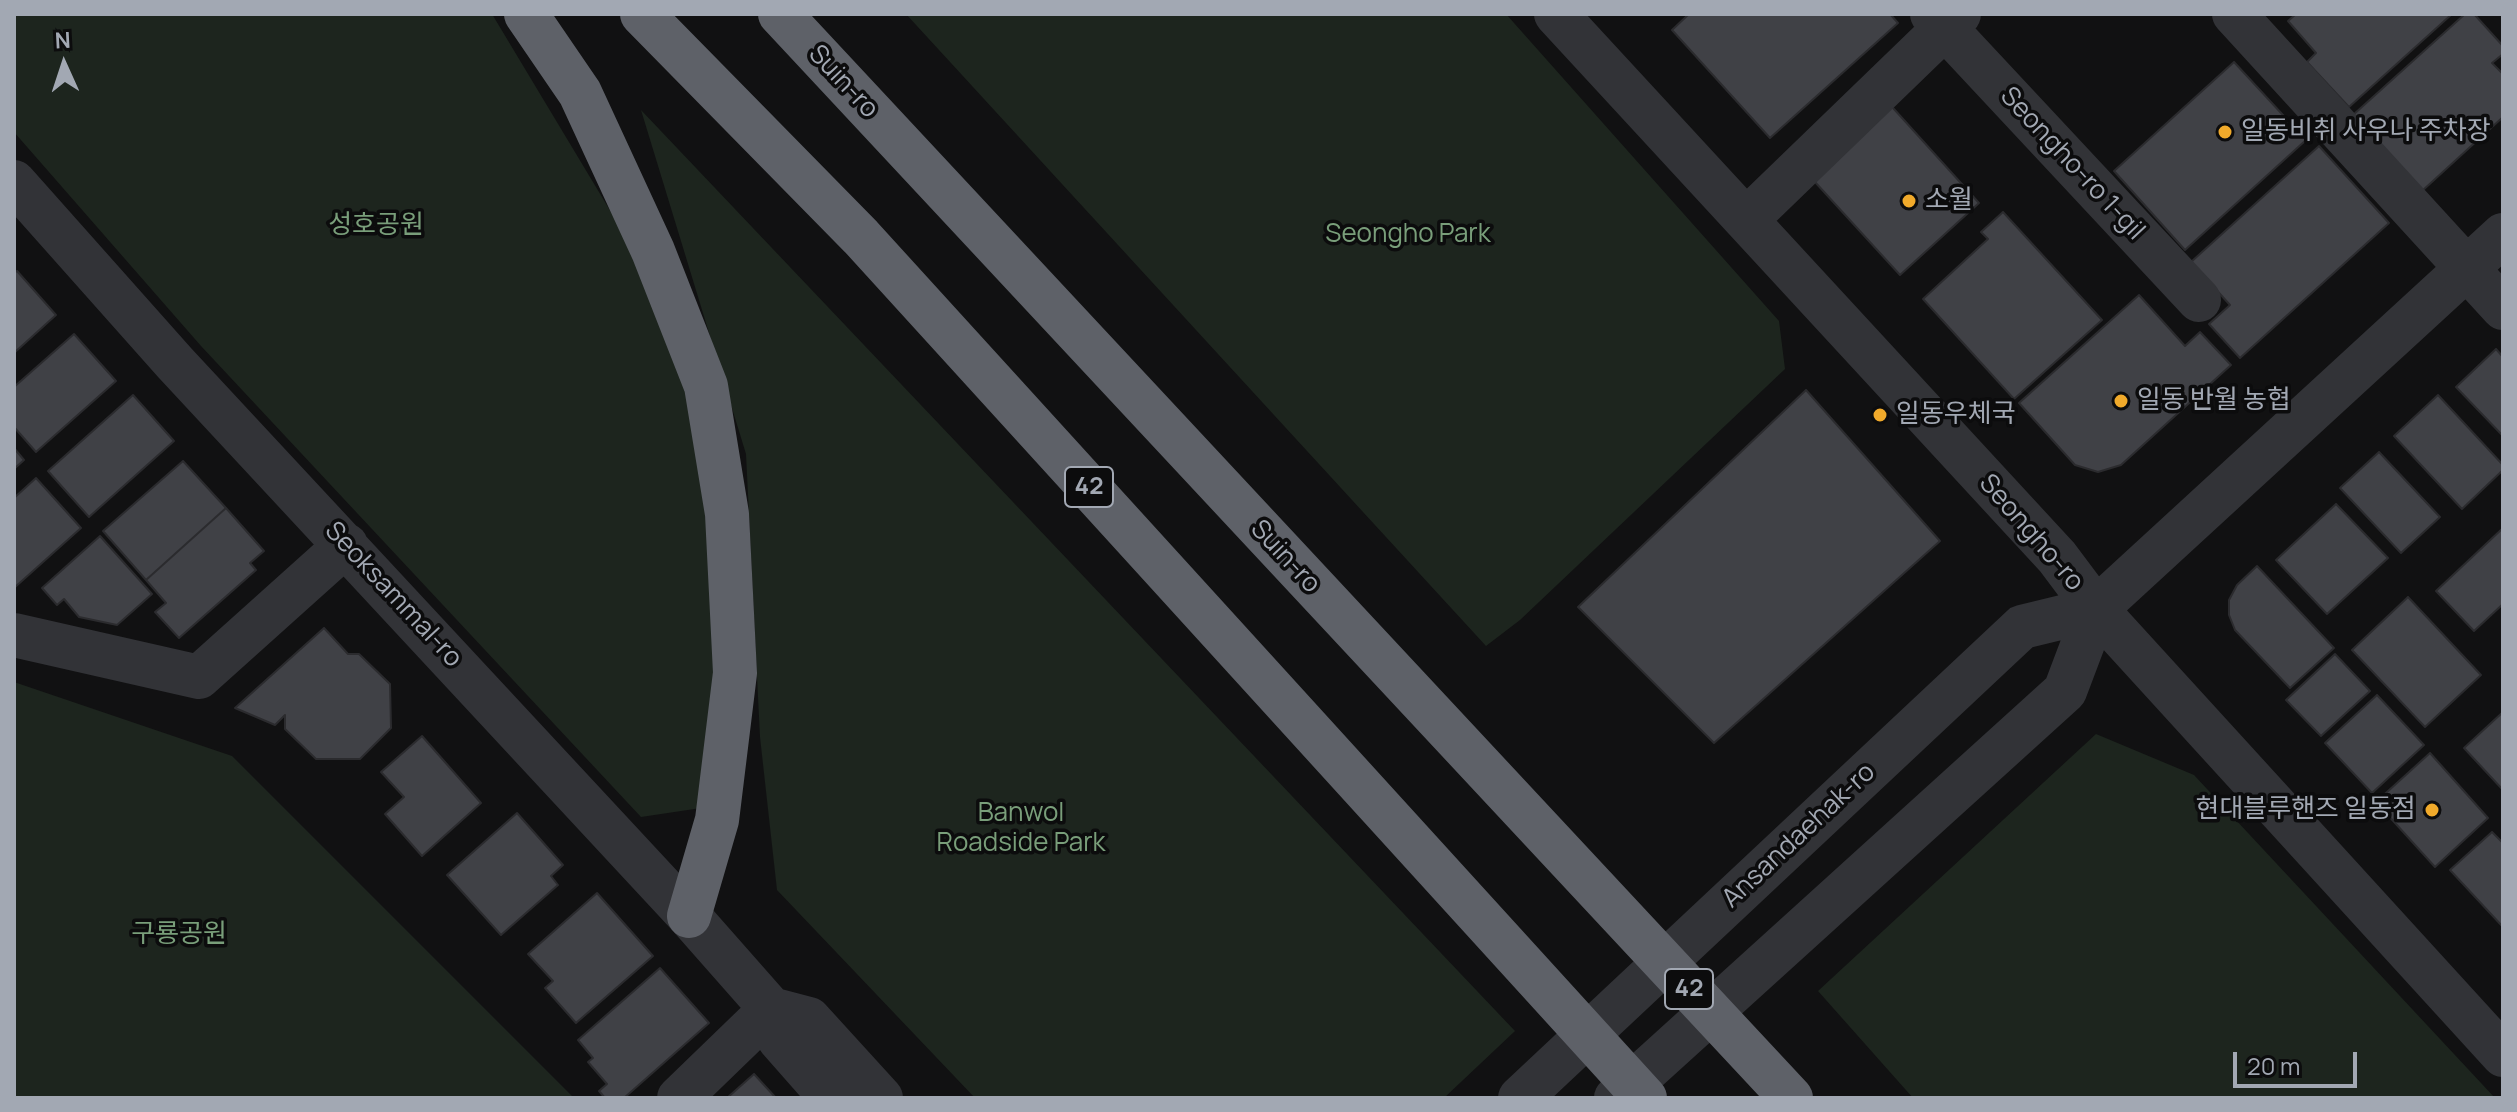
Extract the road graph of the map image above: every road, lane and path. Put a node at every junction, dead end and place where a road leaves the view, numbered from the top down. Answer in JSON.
{"nodes":[{"id":1,"x":526,"y":14,"type":"edge"},
{"id":2,"x":642,"y":14,"type":"edge"},
{"id":3,"x":780,"y":14,"type":"edge"},
{"id":4,"x":1556,"y":14,"type":"edge"},
{"id":5,"x":2234,"y":14,"type":"edge"},
{"id":6,"x":1945,"y":18,"type":"edge"},
{"id":7,"x":14,"y":182,"type":"edge"},
{"id":8,"x":1747,"y":219,"type":"junction"},
{"id":9,"x":2503,"y":235,"type":"edge"},
{"id":10,"x":2466,"y":269,"type":"junction"},
{"id":11,"x":2199,"y":300,"type":"dead end"},
{"id":12,"x":2503,"y":308,"type":"edge"},
{"id":13,"x":346,"y":545,"type":"junction"},
{"id":14,"x":2096,"y":609,"type":"junction"},
{"id":15,"x":14,"y":635,"type":"edge"},
{"id":16,"x":689,"y":916,"type":"junction"},
{"id":17,"x":771,"y":1009,"type":"junction"},
{"id":18,"x":2503,"y":1055,"type":"edge"},
{"id":19,"x":1780,"y":1086,"type":"edge"},
{"id":20,"x":679,"y":1098,"type":"edge"},
{"id":21,"x":831,"y":1098,"type":"edge"},
{"id":22,"x":881,"y":1098,"type":"edge"},
{"id":23,"x":1520,"y":1098,"type":"edge"},
{"id":24,"x":1616,"y":1098,"type":"edge"},
{"id":25,"x":1645,"y":1098,"type":"edge"}],
"edges":[{"from":1,"to":16,"type":"highway"},
{"from":2,"to":25,"type":"highway","number":"42"},
{"from":3,"to":19,"type":"highway","name":"Suin-ro","number":"42"},
{"from":4,"to":8,"type":"street","name":"Seongho-ro"},
{"from":5,"to":10,"type":"street"},
{"from":6,"to":8,"type":"street","name":"Seongho-ro 1-gil"},
{"from":6,"to":11,"type":"street","name":"Seongho-ro 1-gil"},
{"from":7,"to":13,"type":"street","name":"Seoksammal-ro"},
{"from":8,"to":14,"type":"street","name":"Seongho-ro"},
{"from":9,"to":10,"type":"street","name":"Ansandaehak-ro"},
{"from":10,"to":12,"type":"street"},
{"from":10,"to":14,"type":"street","name":"Ansandaehak-ro"},
{"from":13,"to":15,"type":"street"},
{"from":13,"to":16,"type":"street","name":"Seoksammal-ro"},
{"from":14,"to":18,"type":"street","name":"Seongho-ro"},
{"from":14,"to":23,"type":"street","name":"Ansandaehak-ro"},
{"from":14,"to":24,"type":"street","name":"Ansandaehak-ro"},
{"from":16,"to":17,"type":"street","name":"Seoksammal-ro"},
{"from":17,"to":20,"type":"street"},
{"from":17,"to":21,"type":"street","name":"Seoksammal-ro"},
{"from":17,"to":22,"type":"street"}]}
